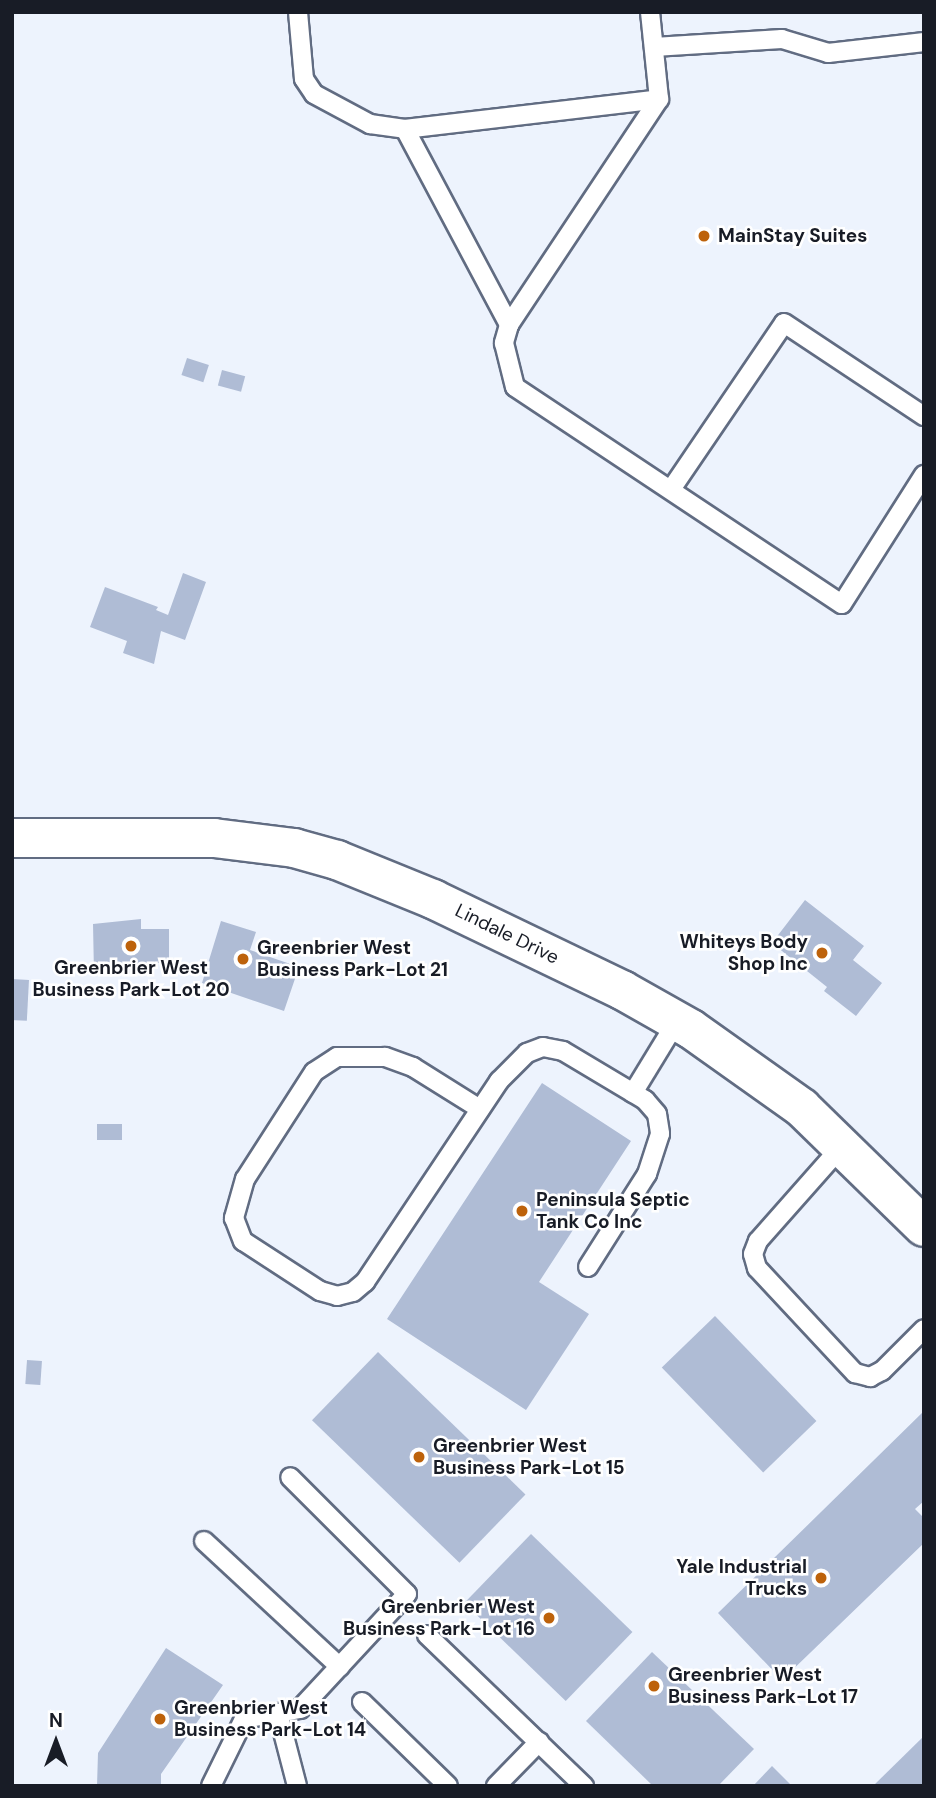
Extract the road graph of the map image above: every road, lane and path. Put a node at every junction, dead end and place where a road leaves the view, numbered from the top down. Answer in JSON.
{"nodes":[{"id":1,"x":298,"y":12,"type":"edge"},
{"id":2,"x":650,"y":12,"type":"edge"},
{"id":3,"x":924,"y":42,"type":"edge"},
{"id":4,"x":654,"y":47,"type":"junction"},
{"id":5,"x":659,"y":99,"type":"junction"},
{"id":6,"x":405,"y":130,"type":"junction"},
{"id":7,"x":509,"y":325,"type":"junction"},
{"id":8,"x":924,"y":416,"type":"edge"},
{"id":9,"x":924,"y":475,"type":"edge"},
{"id":10,"x":672,"y":488,"type":"junction"},
{"id":11,"x":12,"y":838,"type":"edge"},
{"id":12,"x":677,"y":1021,"type":"junction"},
{"id":13,"x":634,"y":1093,"type":"junction"},
{"id":14,"x":480,"y":1109,"type":"junction"},
{"id":15,"x":842,"y":1146,"type":"junction"},
{"id":16,"x":924,"y":1227,"type":"edge"},
{"id":17,"x":588,"y":1267,"type":"dead end"},
{"id":18,"x":924,"y":1329,"type":"edge"},
{"id":19,"x":290,"y":1477,"type":"dead end"},
{"id":20,"x":204,"y":1541,"type":"dead end"},
{"id":21,"x":427,"y":1635,"type":"dead end"},
{"id":22,"x":340,"y":1667,"type":"junction"},
{"id":23,"x":362,"y":1702,"type":"dead end"},
{"id":24,"x":278,"y":1713,"type":"junction"},
{"id":25,"x":539,"y":1742,"type":"junction"},
{"id":26,"x":211,"y":1786,"type":"edge"},
{"id":27,"x":297,"y":1786,"type":"edge"},
{"id":28,"x":448,"y":1786,"type":"edge"},
{"id":29,"x":496,"y":1786,"type":"edge"},
{"id":30,"x":584,"y":1786,"type":"edge"}],
"edges":[{"from":1,"to":6,"type":"lane"},
{"from":2,"to":4,"type":"lane"},
{"from":3,"to":4,"type":"lane"},
{"from":4,"to":5,"type":"lane"},
{"from":5,"to":6,"type":"lane"},
{"from":5,"to":7,"type":"lane"},
{"from":6,"to":7,"type":"lane"},
{"from":7,"to":10,"type":"lane"},
{"from":8,"to":10,"type":"lane"},
{"from":9,"to":10,"type":"lane"},
{"from":11,"to":12,"type":"street","name":"Lindale Drive"},
{"from":12,"to":13,"type":"lane"},
{"from":12,"to":15,"type":"street","name":"Lindale Drive"},
{"from":13,"to":14,"type":"lane"},
{"from":13,"to":17,"type":"lane"},
{"from":14,"to":14,"type":"lane"},
{"from":15,"to":16,"type":"street","name":"Lindale Drive"},
{"from":15,"to":18,"type":"lane"},
{"from":19,"to":22,"type":"lane"},
{"from":20,"to":22,"type":"lane"},
{"from":21,"to":25,"type":"lane"},
{"from":22,"to":24,"type":"lane"},
{"from":23,"to":28,"type":"lane"},
{"from":24,"to":26,"type":"lane"},
{"from":24,"to":27,"type":"lane"},
{"from":25,"to":29,"type":"lane"},
{"from":25,"to":30,"type":"lane"}]}
